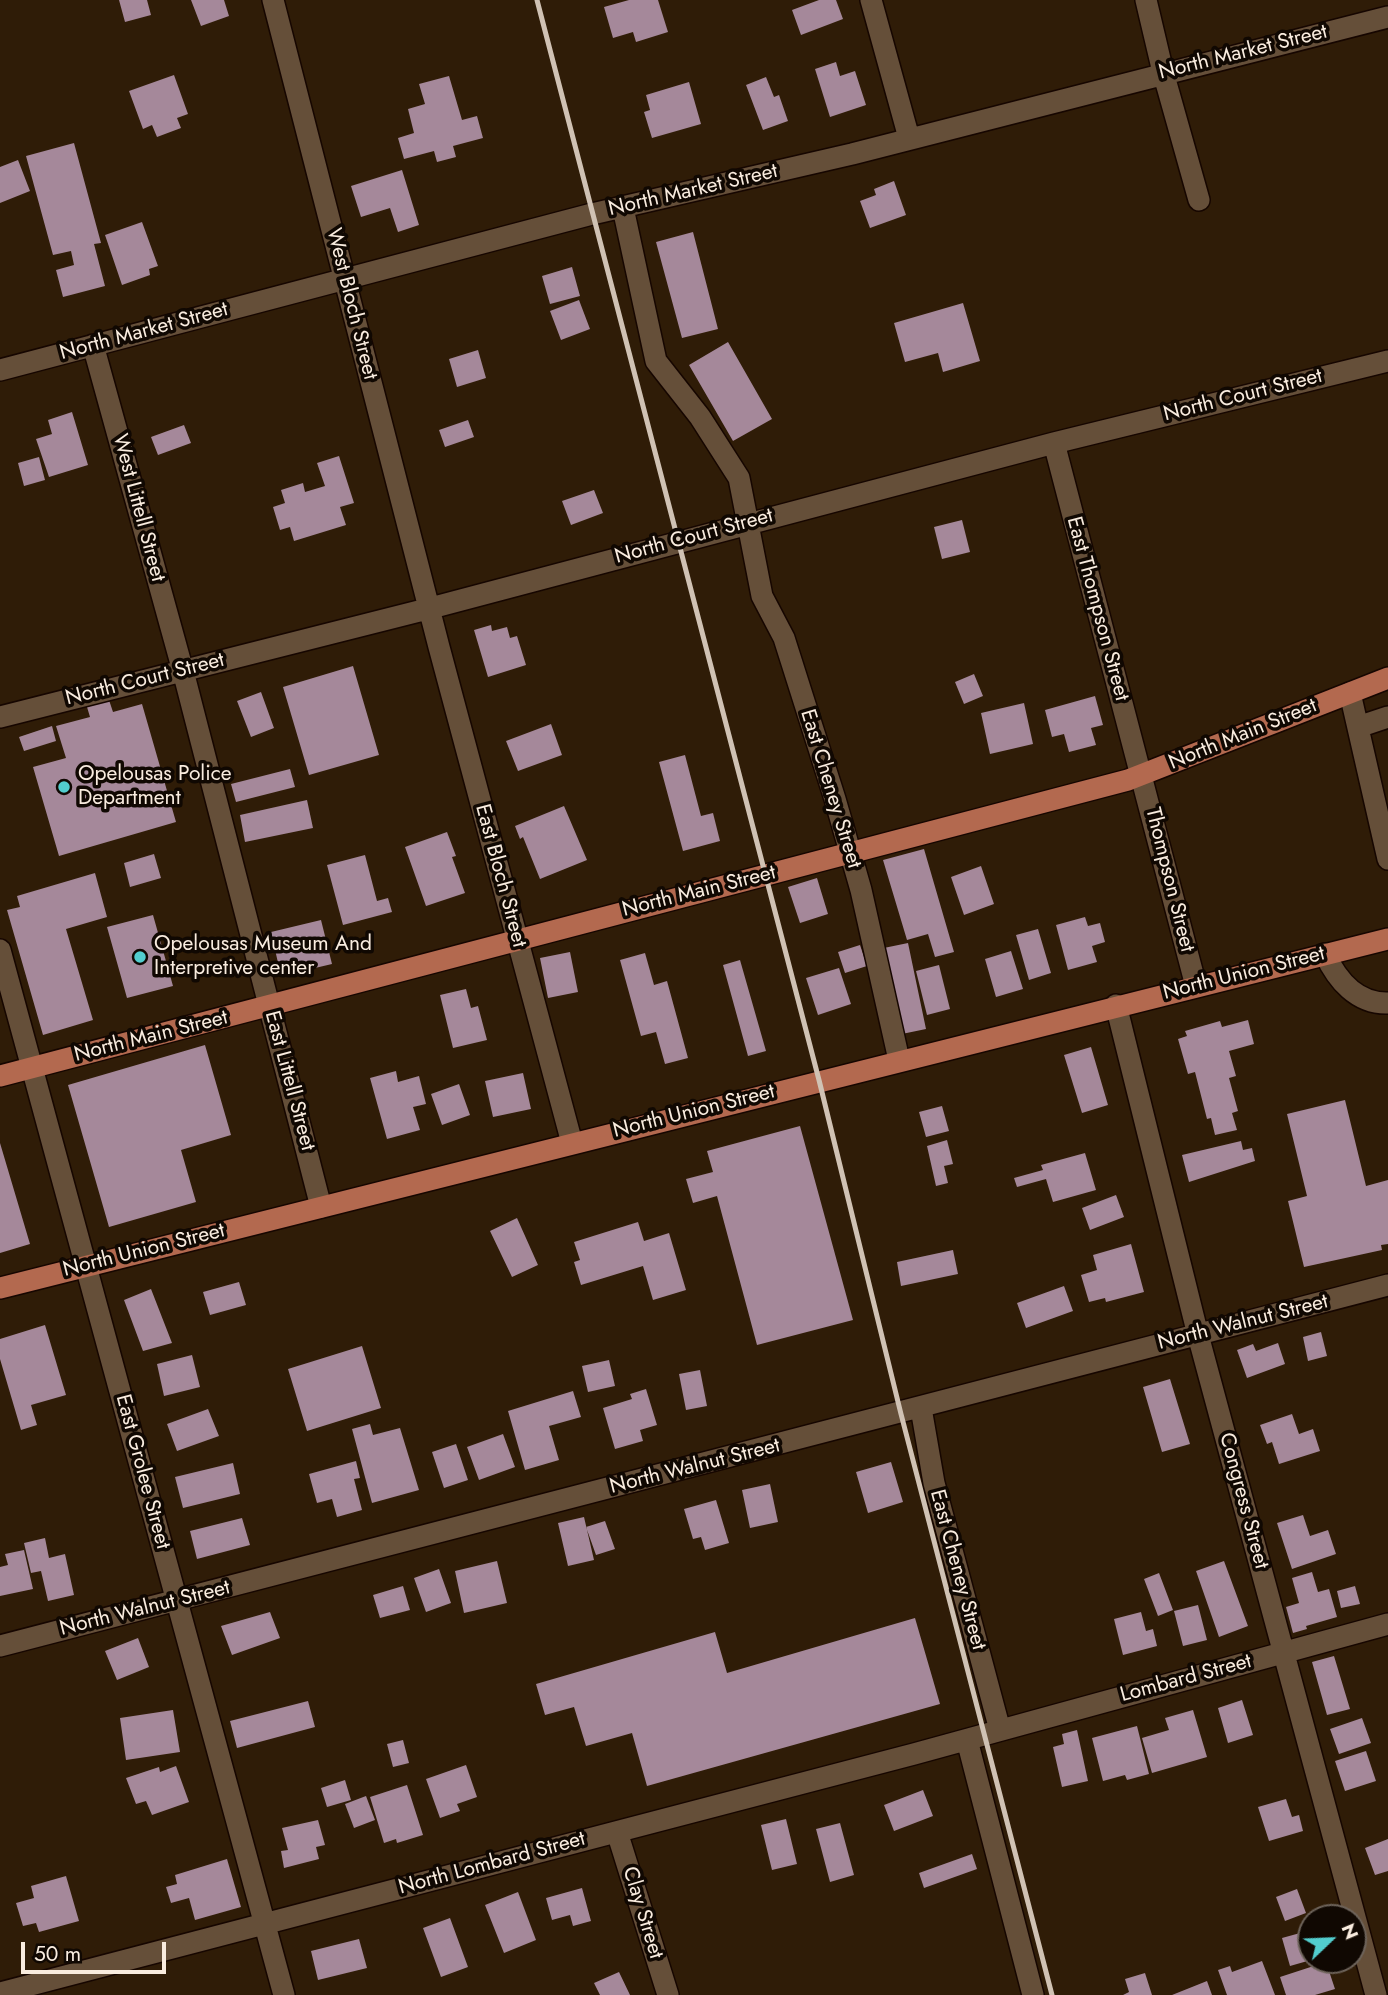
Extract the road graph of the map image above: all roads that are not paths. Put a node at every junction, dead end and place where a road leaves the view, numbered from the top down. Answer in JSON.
{"nodes":[{"id":1,"x":273,"y":0,"type":"edge"},
{"id":2,"x":871,"y":0,"type":"edge"},
{"id":3,"x":1146,"y":0,"type":"edge"},
{"id":4,"x":1388,"y":17,"type":"edge"},
{"id":5,"x":1163,"y":72,"type":"junction"},
{"id":6,"x":909,"y":138,"type":"junction"},
{"id":7,"x":1199,"y":200,"type":"dead end"},
{"id":8,"x":623,"y":208,"type":"junction"},
{"id":9,"x":345,"y":278,"type":"junction"},
{"id":10,"x":93,"y":345,"type":"junction"},
{"id":11,"x":1388,"y":361,"type":"edge"},
{"id":12,"x":0,"y":370,"type":"edge"},
{"id":13,"x":1054,"y":443,"type":"junction"},
{"id":14,"x":747,"y":523,"type":"junction"},
{"id":15,"x":431,"y":608,"type":"junction"},
{"id":16,"x":183,"y":671,"type":"junction"},
{"id":17,"x":1388,"y":678,"type":"edge"},
{"id":18,"x":1350,"y":693,"type":"junction"},
{"id":19,"x":0,"y":717,"type":"edge"},
{"id":20,"x":1388,"y":717,"type":"edge"},
{"id":21,"x":1358,"y":727,"type":"junction"},
{"id":22,"x":1142,"y":775,"type":"junction"},
{"id":23,"x":849,"y":854,"type":"junction"},
{"id":24,"x":1388,"y":859,"type":"edge"},
{"id":25,"x":1388,"y":939,"type":"edge"},
{"id":26,"x":516,"y":940,"type":"junction"},
{"id":27,"x":0,"y":950,"type":"edge"},
{"id":28,"x":1325,"y":954,"type":"junction"},
{"id":29,"x":1196,"y":986,"type":"junction"},
{"id":30,"x":1388,"y":1003,"type":"edge"},
{"id":31,"x":1116,"y":1005,"type":"junction"},
{"id":32,"x":269,"y":1006,"type":"junction"},
{"id":33,"x":900,"y":1060,"type":"junction"},
{"id":34,"x":32,"y":1068,"type":"junction"},
{"id":35,"x":0,"y":1076,"type":"edge"},
{"id":36,"x":572,"y":1143,"type":"junction"},
{"id":37,"x":321,"y":1207,"type":"junction"},
{"id":38,"x":86,"y":1265,"type":"junction"},
{"id":39,"x":1388,"y":1285,"type":"edge"},
{"id":40,"x":0,"y":1287,"type":"edge"},
{"id":41,"x":1198,"y":1335,"type":"junction"},
{"id":42,"x":921,"y":1408,"type":"junction"},
{"id":43,"x":178,"y":1601,"type":"junction"},
{"id":44,"x":1388,"y":1624,"type":"edge"},
{"id":45,"x":0,"y":1646,"type":"edge"},
{"id":46,"x":1284,"y":1652,"type":"junction"},
{"id":47,"x":983,"y":1735,"type":"junction"},
{"id":48,"x":617,"y":1832,"type":"junction"},
{"id":49,"x":264,"y":1924,"type":"junction"},
{"id":50,"x":0,"y":1993,"type":"edge"},
{"id":51,"x":284,"y":1995,"type":"edge"},
{"id":52,"x":667,"y":1995,"type":"edge"},
{"id":53,"x":1032,"y":1995,"type":"edge"},
{"id":54,"x":1376,"y":1995,"type":"edge"}],
"edges":[{"from":1,"to":9,"type":"street","name":"West Bloch Street"},
{"from":2,"to":6,"type":"street"},
{"from":3,"to":5,"type":"street"},
{"from":4,"to":5,"type":"street","name":"North Market Street"},
{"from":5,"to":6,"type":"street","name":"North Market Street"},
{"from":5,"to":7,"type":"street"},
{"from":6,"to":8,"type":"street","name":"North Market Street"},
{"from":8,"to":9,"type":"street","name":"North Market Street"},
{"from":8,"to":14,"type":"street","name":"East Cheney Street"},
{"from":9,"to":10,"type":"street","name":"North Market Street"},
{"from":9,"to":15,"type":"street","name":"West Bloch Street"},
{"from":10,"to":12,"type":"street","name":"North Market Street"},
{"from":10,"to":16,"type":"street","name":"West Littell Street"},
{"from":11,"to":13,"type":"street","name":"North Court Street"},
{"from":13,"to":14,"type":"street","name":"North Court Street"},
{"from":13,"to":22,"type":"street","name":"East Thompson Street"},
{"from":14,"to":15,"type":"street","name":"North Court Street"},
{"from":14,"to":23,"type":"street","name":"East Cheney Street"},
{"from":15,"to":16,"type":"street","name":"North Court Street"},
{"from":15,"to":26,"type":"street","name":"East Bloch Street"},
{"from":16,"to":19,"type":"street","name":"North Court Street"},
{"from":16,"to":32,"type":"street","name":"East Littell Street"},
{"from":17,"to":18,"type":"main road","name":"North Main Street"},
{"from":18,"to":21,"type":"street"},
{"from":18,"to":22,"type":"main road","name":"North Main Street"},
{"from":20,"to":21,"type":"street"},
{"from":21,"to":24,"type":"street"},
{"from":22,"to":23,"type":"main road","name":"North Main Street"},
{"from":22,"to":29,"type":"street","name":"Thompson Street"},
{"from":23,"to":26,"type":"main road","name":"North Main Street"},
{"from":23,"to":33,"type":"street","name":"East Cheney Street"},
{"from":25,"to":28,"type":"main road","name":"North Union Street"},
{"from":26,"to":32,"type":"main road","name":"North Main Street"},
{"from":26,"to":36,"type":"street","name":"East Bloch Street"},
{"from":27,"to":34,"type":"street","name":"East Grolee Street"},
{"from":28,"to":29,"type":"main road","name":"North Union Street"},
{"from":28,"to":30,"type":"street"},
{"from":29,"to":31,"type":"main road","name":"North Union Street"},
{"from":31,"to":33,"type":"main road","name":"North Union Street"},
{"from":31,"to":41,"type":"street","name":"Congress Street"},
{"from":32,"to":34,"type":"main road","name":"North Main Street"},
{"from":32,"to":37,"type":"street","name":"East Littell Street"},
{"from":33,"to":36,"type":"main road","name":"North Union Street"},
{"from":34,"to":35,"type":"main road","name":"North Main Street"},
{"from":34,"to":38,"type":"street","name":"East Grolee Street"},
{"from":36,"to":37,"type":"main road","name":"North Union Street"},
{"from":37,"to":38,"type":"main road","name":"North Union Street"},
{"from":38,"to":40,"type":"main road","name":"North Union Street"},
{"from":38,"to":43,"type":"street","name":"East Grolee Street"},
{"from":39,"to":41,"type":"street","name":"North Walnut Street"},
{"from":41,"to":42,"type":"street","name":"North Walnut Street"},
{"from":41,"to":46,"type":"street","name":"Congress Street"},
{"from":42,"to":43,"type":"street","name":"North Walnut Street"},
{"from":42,"to":47,"type":"street","name":"East Cheney Street"},
{"from":43,"to":45,"type":"street","name":"North Walnut Street"},
{"from":43,"to":49,"type":"street","name":"East Grolee Street"},
{"from":44,"to":46,"type":"street","name":"Lombard Street"},
{"from":46,"to":47,"type":"street","name":"Lombard Street"},
{"from":46,"to":54,"type":"street","name":"Congress Street"},
{"from":47,"to":48,"type":"street","name":"North Lombard Street"},
{"from":47,"to":53,"type":"street","name":"East Cheney Street"},
{"from":48,"to":49,"type":"street","name":"North Lombard Street"},
{"from":48,"to":52,"type":"street","name":"Clay Street"},
{"from":49,"to":50,"type":"street","name":"North Lombard Street"},
{"from":49,"to":51,"type":"street","name":"East Grolee Street"}]}
